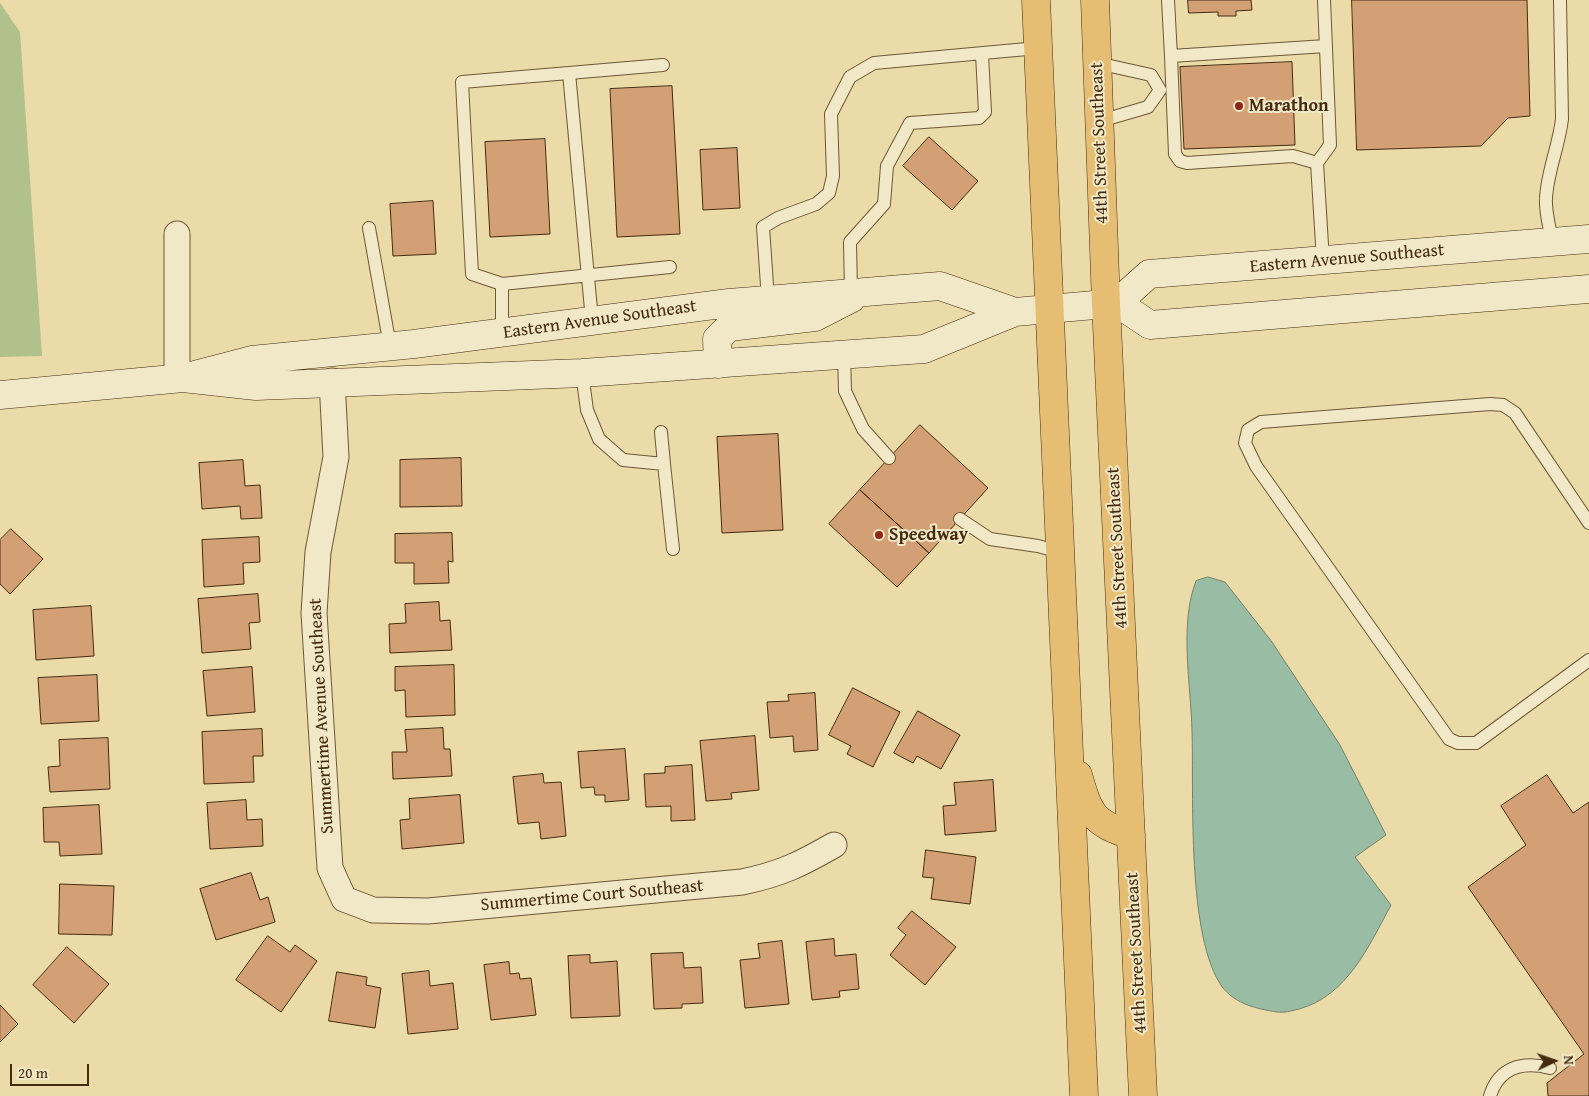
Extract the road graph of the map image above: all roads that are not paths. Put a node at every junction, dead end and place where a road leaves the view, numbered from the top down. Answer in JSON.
{"nodes":[{"id":1,"x":1036,"y":0,"type":"edge"},
{"id":2,"x":1095,"y":0,"type":"edge"},
{"id":3,"x":1168,"y":0,"type":"edge"},
{"id":4,"x":1324,"y":0,"type":"edge"},
{"id":5,"x":1560,"y":0,"type":"edge"},
{"id":6,"x":1326,"y":46,"type":"junction"},
{"id":7,"x":1038,"y":48,"type":"junction"},
{"id":8,"x":982,"y":54,"type":"junction"},
{"id":9,"x":1171,"y":56,"type":"junction"},
{"id":10,"x":1097,"y":63,"type":"junction"},
{"id":11,"x":663,"y":65,"type":"dead end"},
{"id":12,"x":569,"y":73,"type":"junction"},
{"id":13,"x":1166,"y":89,"type":"junction"},
{"id":14,"x":1100,"y":121,"type":"junction"},
{"id":15,"x":1317,"y":163,"type":"junction"},
{"id":16,"x":368,"y":228,"type":"dead end"},
{"id":17,"x":177,"y":234,"type":"dead end"},
{"id":18,"x":1589,"y":239,"type":"edge"},
{"id":19,"x":1552,"y":241,"type":"junction"},
{"id":20,"x":1324,"y":261,"type":"junction"},
{"id":21,"x":670,"y":267,"type":"dead end"},
{"id":22,"x":587,"y":275,"type":"junction"},
{"id":23,"x":1589,"y":282,"type":"edge"},
{"id":24,"x":502,"y":284,"type":"junction"},
{"id":25,"x":1589,"y":289,"type":"edge"},
{"id":26,"x":858,"y":293,"type":"junction"},
{"id":27,"x":1546,"y":293,"type":"junction"},
{"id":28,"x":768,"y":300,"type":"junction"},
{"id":29,"x":1111,"y":304,"type":"junction"},
{"id":30,"x":1048,"y":309,"type":"junction"},
{"id":31,"x":1015,"y":312,"type":"junction"},
{"id":32,"x":592,"y":320,"type":"junction"},
{"id":33,"x":502,"y":333,"type":"junction"},
{"id":34,"x":390,"y":346,"type":"junction"},
{"id":35,"x":844,"y":354,"type":"junction"},
{"id":36,"x":718,"y":364,"type":"junction"},
{"id":37,"x":582,"y":373,"type":"junction"},
{"id":38,"x":180,"y":379,"type":"junction"},
{"id":39,"x":332,"y":381,"type":"junction"},
{"id":40,"x":0,"y":395,"type":"edge"},
{"id":41,"x":661,"y":432,"type":"dead end"},
{"id":42,"x":889,"y":458,"type":"dead end"},
{"id":43,"x":664,"y":464,"type":"junction"},
{"id":44,"x":960,"y":519,"type":"dead end"},
{"id":45,"x":1589,"y":523,"type":"edge"},
{"id":46,"x":673,"y":549,"type":"dead end"},
{"id":47,"x":1060,"y":552,"type":"junction"},
{"id":48,"x":1589,"y":660,"type":"edge"},
{"id":49,"x":1068,"y":738,"type":"junction"},
{"id":50,"x":1131,"y":835,"type":"junction"},
{"id":51,"x":834,"y":844,"type":"dead end"},
{"id":52,"x":344,"y":899,"type":"joint"},
{"id":53,"x":1550,"y":1068,"type":"dead end"},
{"id":54,"x":1084,"y":1096,"type":"edge"},
{"id":55,"x":1143,"y":1096,"type":"edge"},
{"id":56,"x":1490,"y":1096,"type":"edge"}],
"edges":[{"from":1,"to":7,"type":"main road"},
{"from":2,"to":10,"type":"main road","name":"44th Street Southeast"},
{"from":3,"to":9,"type":"lane"},
{"from":4,"to":6,"type":"lane"},
{"from":5,"to":19,"type":"lane"},
{"from":6,"to":9,"type":"lane"},
{"from":6,"to":15,"type":"lane"},
{"from":7,"to":8,"type":"lane"},
{"from":7,"to":30,"type":"main road"},
{"from":8,"to":26,"type":"lane"},
{"from":8,"to":28,"type":"lane"},
{"from":9,"to":13,"type":"lane"},
{"from":10,"to":13,"type":"lane"},
{"from":10,"to":14,"type":"main road","name":"44th Street Southeast"},
{"from":11,"to":12,"type":"lane"},
{"from":12,"to":22,"type":"lane"},
{"from":12,"to":24,"type":"lane"},
{"from":13,"to":14,"type":"lane"},
{"from":13,"to":15,"type":"lane"},
{"from":14,"to":29,"type":"main road","name":"44th Street Southeast"},
{"from":15,"to":20,"type":"lane"},
{"from":16,"to":34,"type":"lane"},
{"from":17,"to":38,"type":"street"},
{"from":18,"to":19,"type":"street","name":"Eastern Avenue Southeast"},
{"from":19,"to":20,"type":"street","name":"Eastern Avenue Southeast"},
{"from":20,"to":29,"type":"street","name":"Eastern Avenue Southeast"},
{"from":21,"to":22,"type":"lane"},
{"from":22,"to":24,"type":"lane"},
{"from":22,"to":32,"type":"lane"},
{"from":23,"to":27,"type":"street"},
{"from":24,"to":33,"type":"lane"},
{"from":25,"to":27,"type":"street"},
{"from":26,"to":28,"type":"street","name":"Eastern Avenue Southeast"},
{"from":26,"to":31,"type":"street","name":"Eastern Avenue Southeast"},
{"from":26,"to":36,"type":"street"},
{"from":27,"to":29,"type":"street"},
{"from":28,"to":32,"type":"street","name":"Eastern Avenue Southeast"},
{"from":29,"to":30,"type":"street","name":"Eastern Avenue Southeast"},
{"from":29,"to":50,"type":"main road","name":"44th Street Southeast"},
{"from":30,"to":31,"type":"street","name":"Eastern Avenue Southeast"},
{"from":30,"to":47,"type":"main road"},
{"from":31,"to":35,"type":"street","name":"Eastern Avenue Southeast"},
{"from":32,"to":33,"type":"street","name":"Eastern Avenue Southeast"},
{"from":33,"to":34,"type":"street","name":"Eastern Avenue Southeast"},
{"from":34,"to":38,"type":"street","name":"Eastern Avenue Southeast"},
{"from":35,"to":36,"type":"street","name":"Eastern Avenue Southeast"},
{"from":35,"to":42,"type":"lane"},
{"from":36,"to":37,"type":"street","name":"Eastern Avenue Southeast"},
{"from":37,"to":39,"type":"street","name":"Eastern Avenue Southeast"},
{"from":37,"to":43,"type":"lane"},
{"from":38,"to":39,"type":"street","name":"Eastern Avenue Southeast"},
{"from":38,"to":40,"type":"street","name":"Eastern Avenue Southeast"},
{"from":39,"to":52,"type":"street","name":"Summertime Avenue Southeast"},
{"from":41,"to":43,"type":"lane"},
{"from":43,"to":46,"type":"lane"},
{"from":44,"to":47,"type":"lane"},
{"from":45,"to":48,"type":"lane"},
{"from":47,"to":49,"type":"main road"},
{"from":49,"to":50,"type":"main road"},
{"from":49,"to":54,"type":"main road"},
{"from":50,"to":55,"type":"main road","name":"44th Street Southeast"},
{"from":51,"to":52,"type":"street","name":"Summertime Court Southeast"},
{"from":53,"to":56,"type":"lane"}]}
